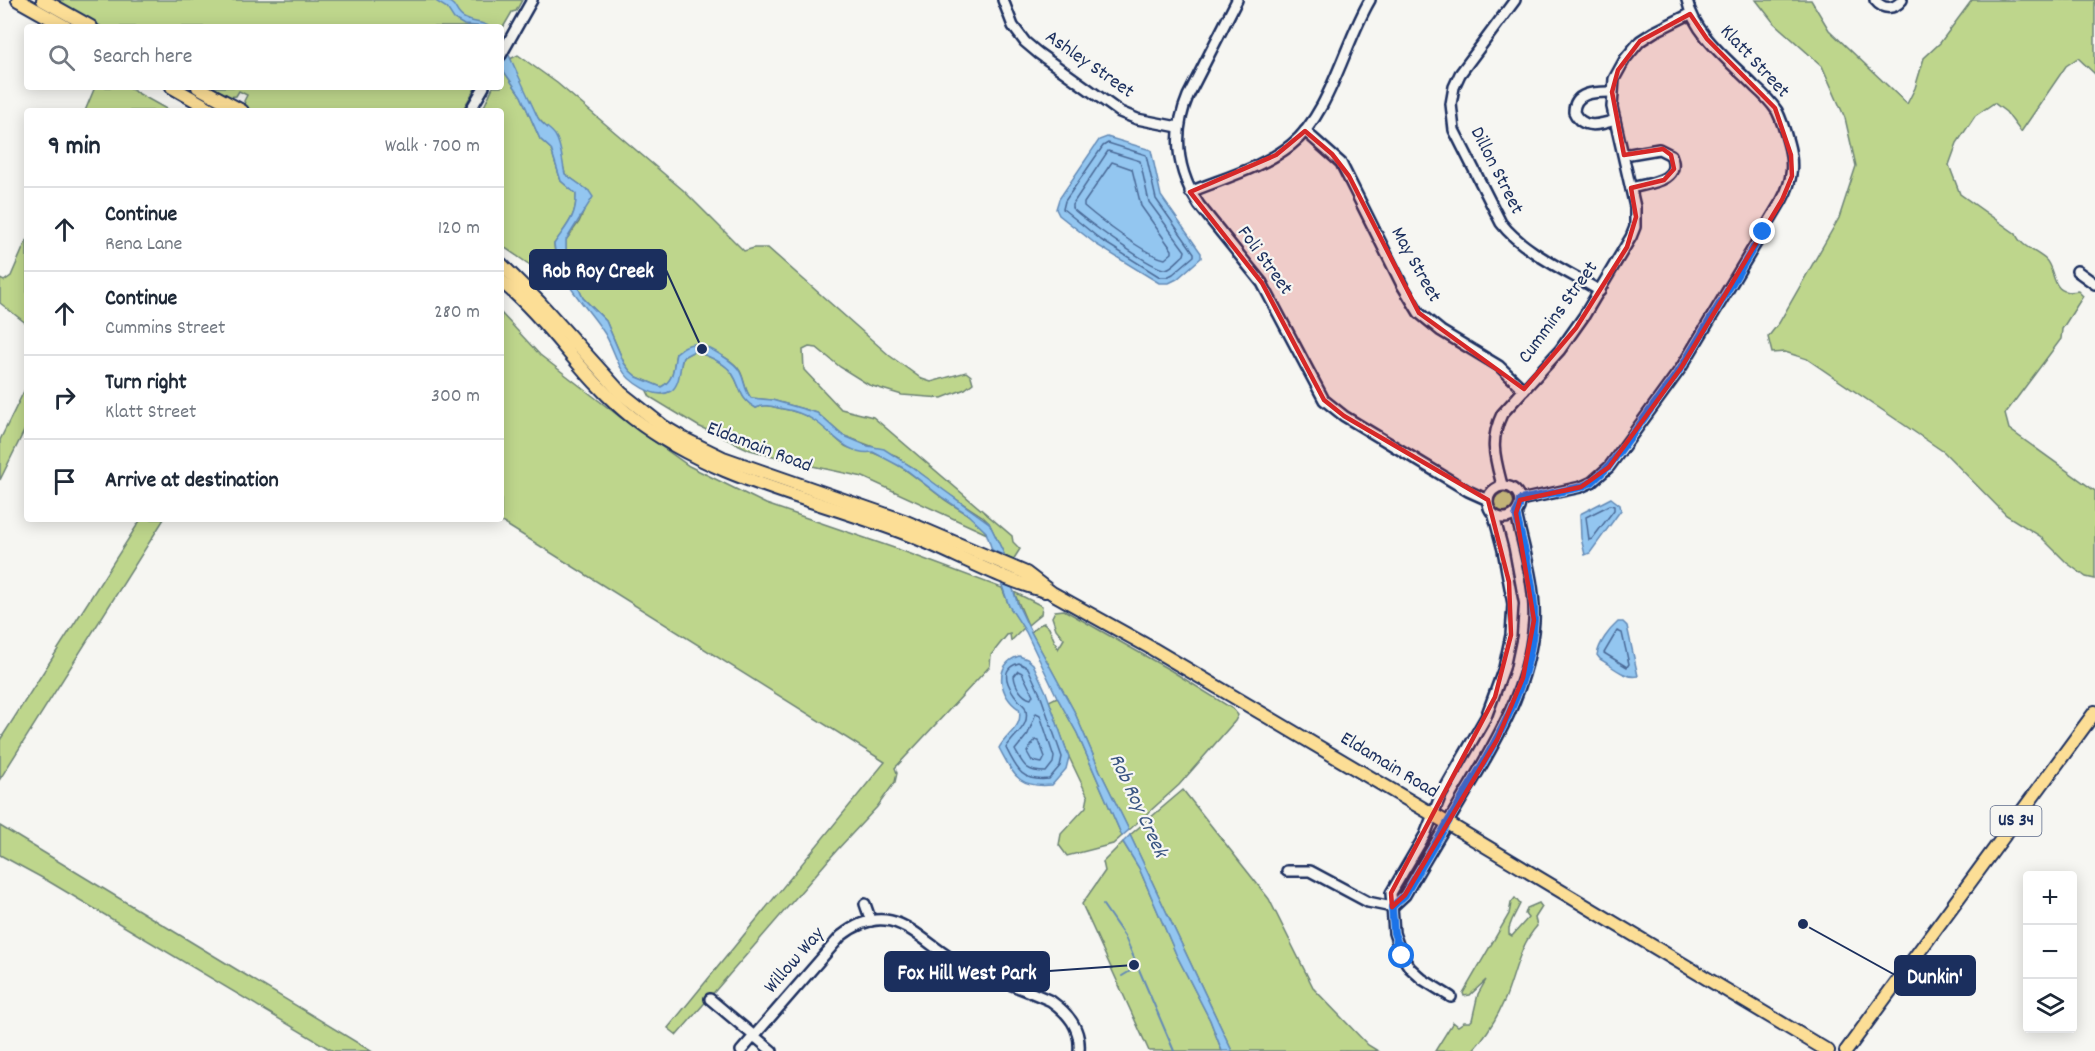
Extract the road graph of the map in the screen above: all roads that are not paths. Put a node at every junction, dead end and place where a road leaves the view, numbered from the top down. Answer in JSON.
{"nodes":[{"id":1,"x":18,"y":0,"type":"edge"},
{"id":2,"x":44,"y":0,"type":"edge"},
{"id":3,"x":532,"y":0,"type":"edge"},
{"id":4,"x":1003,"y":0,"type":"edge"},
{"id":5,"x":1236,"y":0,"type":"edge"},
{"id":6,"x":1370,"y":0,"type":"edge"},
{"id":7,"x":1515,"y":0,"type":"edge"},
{"id":8,"x":1687,"y":0,"type":"edge"},
{"id":9,"x":1875,"y":0,"type":"edge"},
{"id":10,"x":1902,"y":0,"type":"edge"},
{"id":11,"x":1690,"y":14,"type":"junction"},
{"id":12,"x":61,"y":24,"type":"edge"},
{"id":13,"x":86,"y":24,"type":"edge"},
{"id":14,"x":504,"y":50,"type":"edge"},
{"id":15,"x":177,"y":90,"type":"edge"},
{"id":16,"x":203,"y":90,"type":"edge"},
{"id":17,"x":482,"y":90,"type":"edge"},
{"id":18,"x":1612,"y":92,"type":"junction"},
{"id":19,"x":209,"y":108,"type":"edge"},
{"id":20,"x":233,"y":108,"type":"edge"},
{"id":21,"x":472,"y":108,"type":"edge"},
{"id":22,"x":1615,"y":120,"type":"junction"},
{"id":23,"x":1178,"y":127,"type":"junction"},
{"id":24,"x":1305,"y":131,"type":"junction"},
{"id":25,"x":1624,"y":155,"type":"junction"},
{"id":26,"x":1631,"y":188,"type":"junction"},
{"id":27,"x":1190,"y":192,"type":"junction"},
{"id":28,"x":504,"y":267,"type":"edge"},
{"id":29,"x":2077,"y":271,"type":"dead end"},
{"id":30,"x":504,"y":284,"type":"edge"},
{"id":31,"x":2095,"y":284,"type":"edge"},
{"id":32,"x":1600,"y":291,"type":"junction"},
{"id":33,"x":1524,"y":390,"type":"junction"},
{"id":34,"x":1502,"y":485,"type":"junction"},
{"id":35,"x":1488,"y":500,"type":"junction"},
{"id":36,"x":1520,"y":500,"type":"junction"},
{"id":37,"x":1516,"y":513,"type":"junction"},
{"id":38,"x":1494,"y":516,"type":"junction"},
{"id":39,"x":1052,"y":592,"type":"junction"},
{"id":40,"x":2095,"y":712,"type":"edge"},
{"id":41,"x":1432,"y":814,"type":"junction"},
{"id":42,"x":1448,"y":823,"type":"junction"},
{"id":43,"x":1287,"y":872,"type":"dead end"},
{"id":44,"x":865,"y":904,"type":"dead end"},
{"id":45,"x":1392,"y":907,"type":"junction"},
{"id":46,"x":871,"y":921,"type":"junction"},
{"id":47,"x":1451,"y":997,"type":"dead end"},
{"id":48,"x":710,"y":999,"type":"dead end"},
{"id":49,"x":754,"y":1036,"type":"junction"},
{"id":50,"x":741,"y":1051,"type":"edge"},
{"id":51,"x":772,"y":1051,"type":"edge"},
{"id":52,"x":1079,"y":1051,"type":"edge"},
{"id":53,"x":1828,"y":1051,"type":"edge"},
{"id":54,"x":1846,"y":1051,"type":"edge"}],
"edges":[{"from":1,"to":12,"type":"main road"},
{"from":2,"to":13,"type":"main road"},
{"from":3,"to":14,"type":"street"},
{"from":4,"to":23,"type":"street","name":"Ashley Street"},
{"from":5,"to":23,"type":"street","name":"Foli Street"},
{"from":6,"to":24,"type":"street"},
{"from":7,"to":32,"type":"street","name":"Dillon Street"},
{"from":8,"to":11,"type":"street","name":"Klatt Street"},
{"from":9,"to":10,"type":"street"},
{"from":11,"to":18,"type":"street","name":"Cummins Street"},
{"from":11,"to":36,"type":"street","name":"Klatt Street"},
{"from":15,"to":19,"type":"main road"},
{"from":16,"to":20,"type":"main road"},
{"from":17,"to":21,"type":"street"},
{"from":18,"to":22,"type":"street","name":"Cummins Street"},
{"from":18,"to":22,"type":"street"},
{"from":22,"to":25,"type":"street","name":"Cummins Street"},
{"from":23,"to":27,"type":"street","name":"Foli Street"},
{"from":24,"to":27,"type":"street"},
{"from":24,"to":33,"type":"street","name":"May Street"},
{"from":25,"to":26,"type":"street","name":"Cummins Street"},
{"from":25,"to":26,"type":"street"},
{"from":26,"to":32,"type":"street","name":"Cummins Street"},
{"from":27,"to":35,"type":"street","name":"Foli Street"},
{"from":28,"to":39,"type":"main road","name":"Eldamain Road"},
{"from":29,"to":31,"type":"street"},
{"from":30,"to":39,"type":"main road","name":"Eldamain Road"},
{"from":32,"to":33,"type":"street","name":"Cummins Street"},
{"from":33,"to":34,"type":"street","name":"Cummins Street"},
{"from":34,"to":35,"type":"street"},
{"from":34,"to":36,"type":"street"},
{"from":35,"to":38,"type":"street"},
{"from":36,"to":37,"type":"street"},
{"from":37,"to":38,"type":"street"},
{"from":37,"to":42,"type":"street"},
{"from":38,"to":41,"type":"street"},
{"from":39,"to":41,"type":"main road","name":"Eldamain Road"},
{"from":40,"to":54,"type":"main road","number":"US 34"},
{"from":41,"to":42,"type":"main road","name":"Eldamain Road"},
{"from":41,"to":45,"type":"street"},
{"from":42,"to":45,"type":"street"},
{"from":42,"to":53,"type":"main road","name":"Eldamain Road"},
{"from":43,"to":45,"type":"street"},
{"from":44,"to":46,"type":"street"},
{"from":45,"to":47,"type":"street"},
{"from":46,"to":49,"type":"street","name":"Willow Way"},
{"from":46,"to":52,"type":"street"},
{"from":48,"to":49,"type":"street"},
{"from":49,"to":50,"type":"street","name":"Willow Way"},
{"from":49,"to":51,"type":"street"}]}
